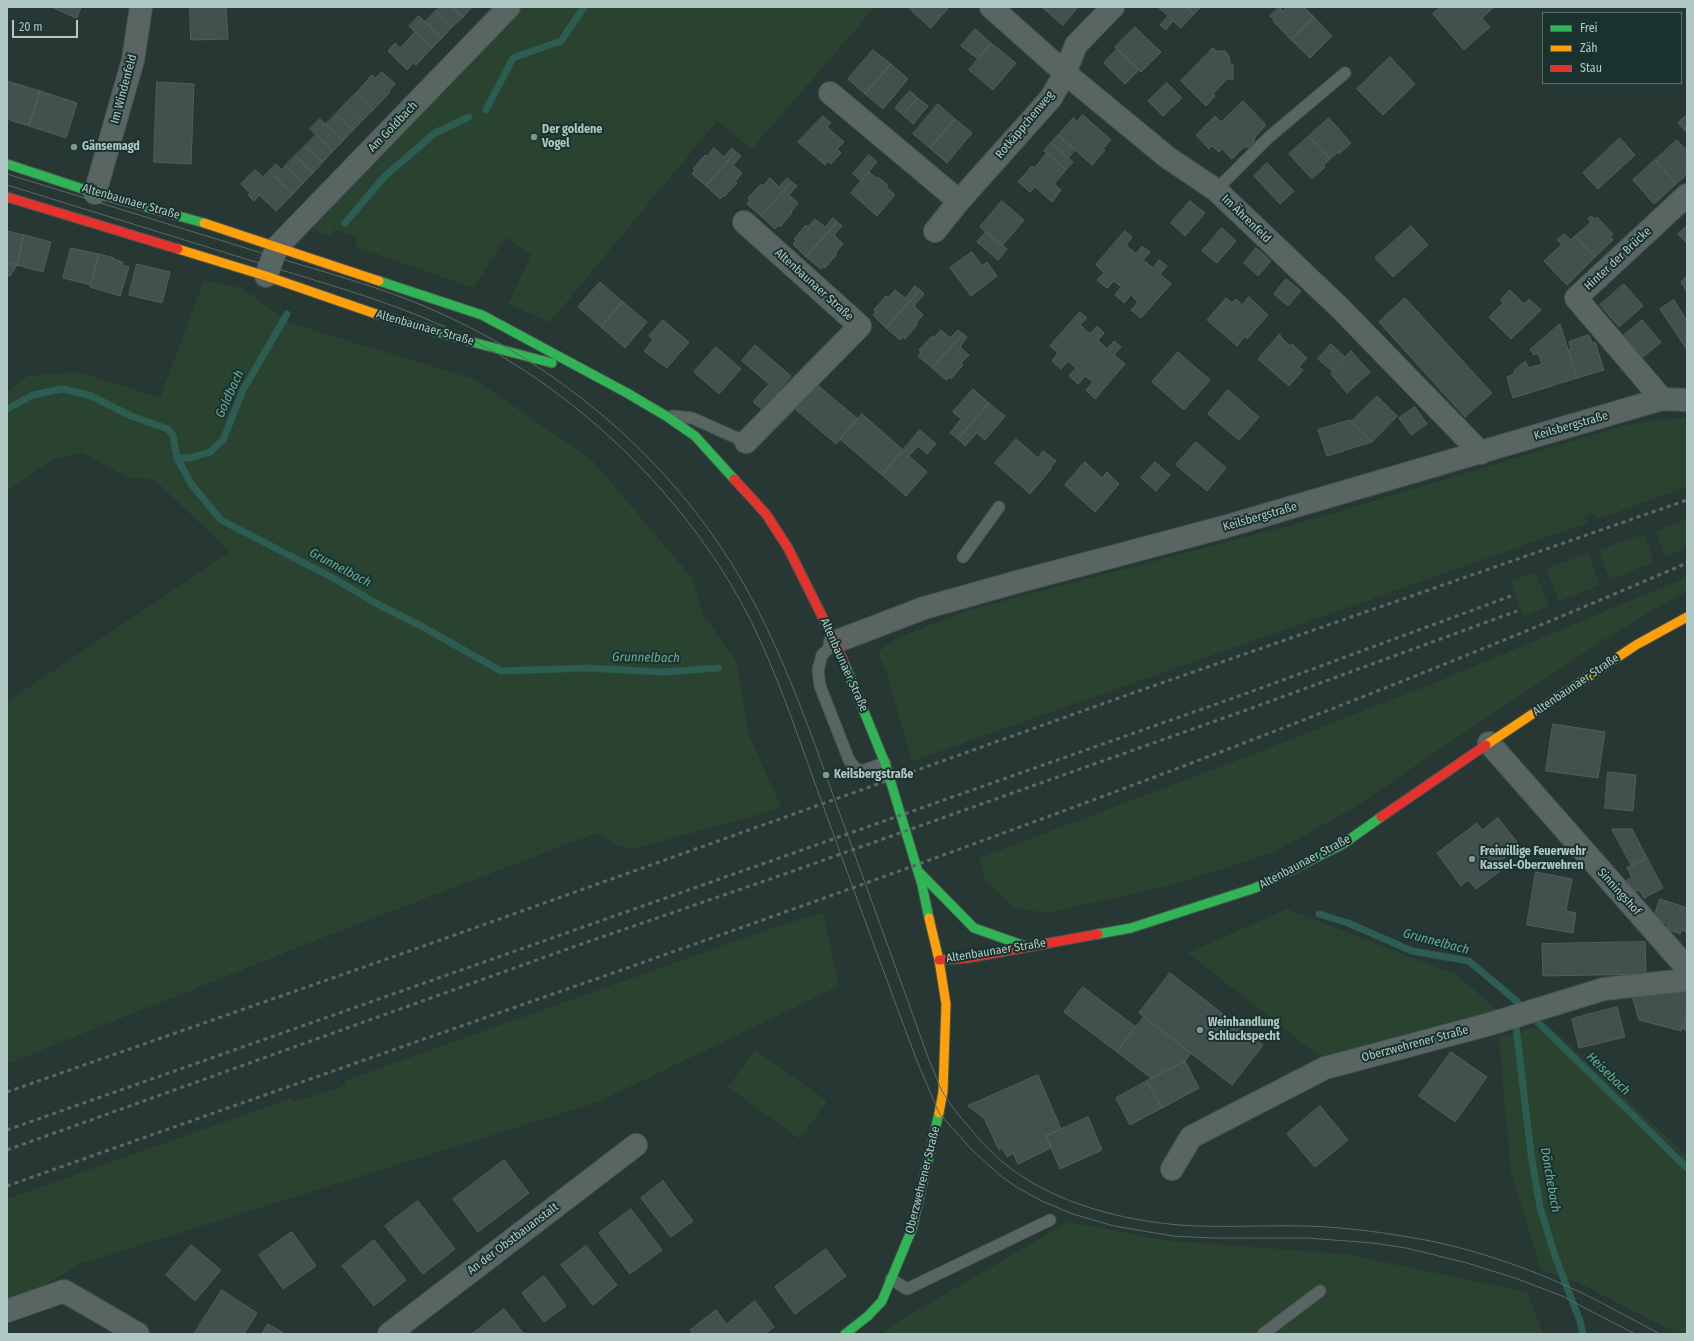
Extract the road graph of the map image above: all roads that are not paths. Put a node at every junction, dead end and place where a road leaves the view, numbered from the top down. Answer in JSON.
{"nodes":[{"id":1,"x":141,"y":7,"type":"edge"},
{"id":2,"x":509,"y":7,"type":"edge"},
{"id":3,"x":991,"y":7,"type":"edge"},
{"id":4,"x":1113,"y":7,"type":"edge"},
{"id":5,"x":1065,"y":73,"type":"junction"},
{"id":6,"x":1345,"y":73,"type":"dead end"},
{"id":7,"x":830,"y":93,"type":"dead end"},
{"id":8,"x":7,"y":164,"type":"edge"},
{"id":9,"x":1216,"y":190,"type":"junction"},
{"id":10,"x":95,"y":193,"type":"junction"},
{"id":11,"x":1687,"y":195,"type":"edge"},
{"id":12,"x":7,"y":197,"type":"edge"},
{"id":13,"x":959,"y":201,"type":"junction"},
{"id":14,"x":744,"y":222,"type":"dead end"},
{"id":15,"x":935,"y":231,"type":"dead end"},
{"id":16,"x":277,"y":247,"type":"junction"},
{"id":17,"x":266,"y":276,"type":"junction"},
{"id":18,"x":588,"y":372,"type":"junction"},
{"id":19,"x":1662,"y":399,"type":"junction"},
{"id":20,"x":1687,"y":400,"type":"edge"},
{"id":21,"x":666,"y":416,"type":"junction"},
{"id":22,"x":746,"y":442,"type":"joint"},
{"id":23,"x":1481,"y":453,"type":"junction"},
{"id":24,"x":999,"y":507,"type":"dead end"},
{"id":25,"x":963,"y":557,"type":"dead end"},
{"id":26,"x":1687,"y":617,"type":"edge"},
{"id":27,"x":835,"y":642,"type":"junction"},
{"id":28,"x":1489,"y":743,"type":"junction"},
{"id":29,"x":885,"y":763,"type":"junction"},
{"id":30,"x":919,"y":872,"type":"junction"},
{"id":31,"x":1026,"y":946,"type":"junction"},
{"id":32,"x":939,"y":960,"type":"junction"},
{"id":33,"x":1687,"y":968,"type":"edge"},
{"id":34,"x":1687,"y":980,"type":"edge"},
{"id":35,"x":946,"y":1004,"type":"joint"},
{"id":36,"x":636,"y":1145,"type":"dead end"},
{"id":37,"x":1172,"y":1169,"type":"dead end"},
{"id":38,"x":1050,"y":1220,"type":"dead end"},
{"id":39,"x":891,"y":1279,"type":"junction"},
{"id":40,"x":1320,"y":1291,"type":"dead end"},
{"id":41,"x":7,"y":1311,"type":"edge"},
{"id":42,"x":138,"y":1334,"type":"edge"},
{"id":43,"x":389,"y":1334,"type":"edge"},
{"id":44,"x":845,"y":1334,"type":"edge"},
{"id":45,"x":1263,"y":1334,"type":"edge"}],
"edges":[{"from":1,"to":10,"type":"street","name":"Im Windenfeld"},
{"from":2,"to":16,"type":"street","name":"Am Goldbach"},
{"from":3,"to":5,"type":"street","name":"Im Ährenfeld"},
{"from":4,"to":5,"type":"street","name":"Rotkäppchenweg"},
{"from":5,"to":9,"type":"street","name":"Im Ährenfeld"},
{"from":5,"to":13,"type":"street","name":"Rotkäppchenweg"},
{"from":6,"to":9,"type":"lane"},
{"from":7,"to":13,"type":"street"},
{"from":8,"to":10,"type":"main road","name":"Altenbaunaer Straße"},
{"from":9,"to":23,"type":"street","name":"Im Ährenfeld"},
{"from":10,"to":16,"type":"main road","name":"Altenbaunaer Straße"},
{"from":11,"to":19,"type":"street","name":"Hinter der Brücke"},
{"from":12,"to":17,"type":"main road","name":"Altenbaunaer Straße"},
{"from":13,"to":15,"type":"street","name":"Rotkäppchenweg"},
{"from":14,"to":22,"type":"street","name":"Altenbaunaer Straße"},
{"from":16,"to":17,"type":"street"},
{"from":16,"to":18,"type":"main road","name":"Altenbaunaer Straße"},
{"from":17,"to":18,"type":"main road","name":"Altenbaunaer Straße"},
{"from":18,"to":21,"type":"main road","name":"Altenbaunaer Straße"},
{"from":19,"to":20,"type":"street","name":"Keilsbergstraße"},
{"from":19,"to":23,"type":"street","name":"Keilsbergstraße"},
{"from":21,"to":22,"type":"lane","name":"Altenbaunaer Straße"},
{"from":21,"to":27,"type":"main road","name":"Altenbaunaer Straße"},
{"from":23,"to":27,"type":"street","name":"Keilsbergstraße"},
{"from":24,"to":25,"type":"lane"},
{"from":26,"to":28,"type":"main road","name":"Altenbaunaer Straße"},
{"from":27,"to":29,"type":"main road","name":"Altenbaunaer Straße"},
{"from":27,"to":29,"type":"lane"},
{"from":28,"to":31,"type":"main road","name":"Altenbaunaer Straße"},
{"from":28,"to":33,"type":"street","name":"Sinningshof"},
{"from":29,"to":30,"type":"main road","name":"Altenbaunaer Straße"},
{"from":30,"to":31,"type":"main road"},
{"from":30,"to":32,"type":"main road","name":"Altenbaunaer Straße"},
{"from":31,"to":32,"type":"main road","name":"Altenbaunaer Straße"},
{"from":32,"to":35,"type":"main road","name":"Altenbaunaer Straße"},
{"from":34,"to":37,"type":"street","name":"Oberzwehrener Straße"},
{"from":35,"to":39,"type":"main road","name":"Oberzwehrener Straße"},
{"from":36,"to":43,"type":"street","name":"An der Obstbauanstalt"},
{"from":38,"to":39,"type":"lane"},
{"from":39,"to":44,"type":"main road","name":"Oberzwehrener Straße"},
{"from":40,"to":45,"type":"lane"},
{"from":41,"to":42,"type":"street"}]}
